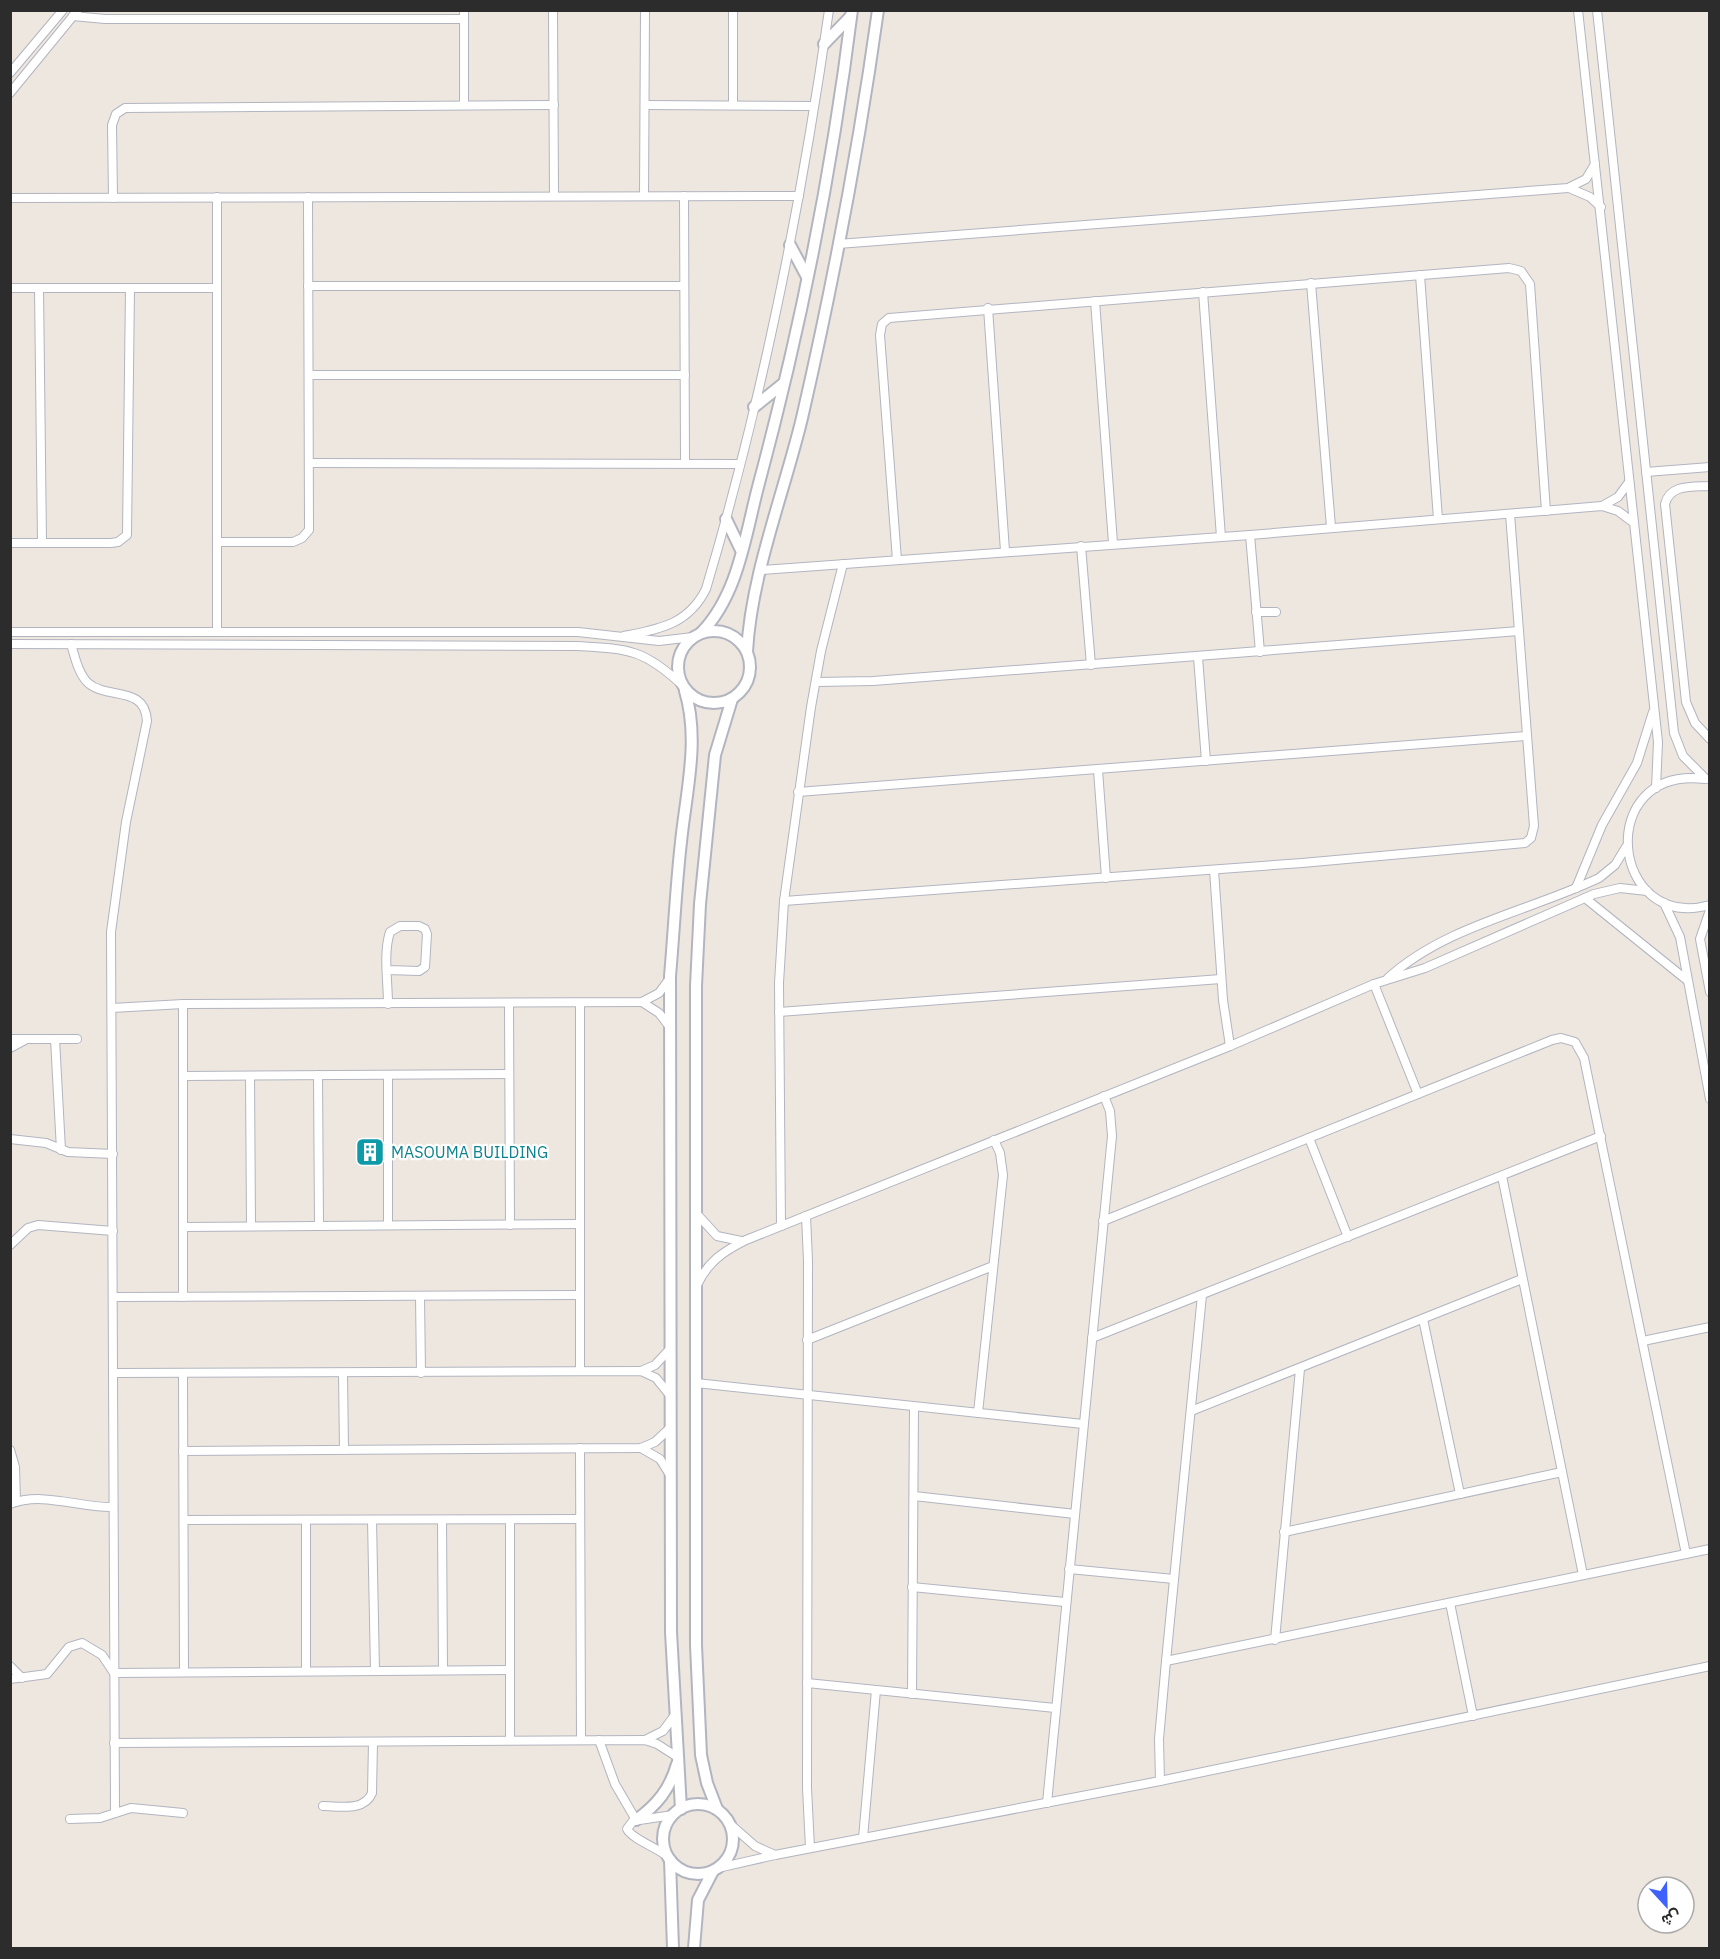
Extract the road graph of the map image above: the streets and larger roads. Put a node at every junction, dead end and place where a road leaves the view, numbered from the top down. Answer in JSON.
{"nodes":[{"id":1,"x":63,"y":10,"type":"edge"},
{"id":2,"x":554,"y":10,"type":"edge"},
{"id":3,"x":645,"y":10,"type":"edge"},
{"id":4,"x":733,"y":10,"type":"edge"},
{"id":5,"x":829,"y":10,"type":"edge"},
{"id":6,"x":878,"y":10,"type":"edge"},
{"id":7,"x":1578,"y":10,"type":"edge"},
{"id":8,"x":1597,"y":10,"type":"edge"},
{"id":9,"x":76,"y":13,"type":"edge"},
{"id":10,"x":851,"y":13,"type":"edge"},
{"id":11,"x":217,"y":15,"type":"edge"},
{"id":12,"x":464,"y":15,"type":"edge"},
{"id":13,"x":824,"y":44,"type":"junction"},
{"id":14,"x":10,"y":73,"type":"edge"},
{"id":15,"x":10,"y":93,"type":"edge"},
{"id":16,"x":733,"y":104,"type":"junction"},
{"id":17,"x":464,"y":105,"type":"junction"},
{"id":18,"x":554,"y":105,"type":"junction"},
{"id":19,"x":645,"y":105,"type":"junction"},
{"id":20,"x":814,"y":106,"type":"junction"},
{"id":21,"x":1596,"y":161,"type":"junction"},
{"id":22,"x":1568,"y":188,"type":"junction"},
{"id":23,"x":554,"y":195,"type":"junction"},
{"id":24,"x":644,"y":196,"type":"junction"},
{"id":25,"x":684,"y":196,"type":"junction"},
{"id":26,"x":799,"y":196,"type":"junction"},
{"id":27,"x":217,"y":197,"type":"junction"},
{"id":28,"x":308,"y":197,"type":"junction"},
{"id":29,"x":10,"y":198,"type":"edge"},
{"id":30,"x":113,"y":198,"type":"junction"},
{"id":31,"x":1601,"y":207,"type":"junction"},
{"id":32,"x":790,"y":244,"type":"junction"},
{"id":33,"x":838,"y":244,"type":"junction"},
{"id":34,"x":1420,"y":275,"type":"junction"},
{"id":35,"x":807,"y":277,"type":"junction"},
{"id":36,"x":1311,"y":283,"type":"junction"},
{"id":37,"x":309,"y":286,"type":"junction"},
{"id":38,"x":684,"y":286,"type":"junction"},
{"id":39,"x":10,"y":288,"type":"edge"},
{"id":40,"x":39,"y":288,"type":"junction"},
{"id":41,"x":130,"y":288,"type":"junction"},
{"id":42,"x":217,"y":288,"type":"junction"},
{"id":43,"x":1203,"y":292,"type":"junction"},
{"id":44,"x":1095,"y":301,"type":"junction"},
{"id":45,"x":988,"y":308,"type":"junction"},
{"id":46,"x":309,"y":375,"type":"junction"},
{"id":47,"x":685,"y":375,"type":"junction"},
{"id":48,"x":785,"y":382,"type":"junction"},
{"id":49,"x":754,"y":407,"type":"junction"},
{"id":50,"x":685,"y":462,"type":"junction"},
{"id":51,"x":309,"y":464,"type":"junction"},
{"id":52,"x":740,"y":464,"type":"junction"},
{"id":53,"x":1710,"y":467,"type":"edge"},
{"id":54,"x":1646,"y":472,"type":"junction"},
{"id":55,"x":1629,"y":482,"type":"junction"},
{"id":56,"x":1710,"y":486,"type":"edge"},
{"id":57,"x":1602,"y":506,"type":"junction"},
{"id":58,"x":1546,"y":511,"type":"junction"},
{"id":59,"x":1510,"y":513,"type":"junction"},
{"id":60,"x":726,"y":519,"type":"junction"},
{"id":61,"x":1438,"y":519,"type":"junction"},
{"id":62,"x":1634,"y":523,"type":"junction"},
{"id":63,"x":1330,"y":527,"type":"junction"},
{"id":64,"x":1250,"y":535,"type":"junction"},
{"id":65,"x":1221,"y":537,"type":"junction"},
{"id":66,"x":218,"y":542,"type":"junction"},
{"id":67,"x":10,"y":543,"type":"edge"},
{"id":68,"x":42,"y":543,"type":"junction"},
{"id":69,"x":1113,"y":543,"type":"junction"},
{"id":70,"x":1081,"y":546,"type":"junction"},
{"id":71,"x":741,"y":550,"type":"junction"},
{"id":72,"x":1005,"y":551,"type":"junction"},
{"id":73,"x":897,"y":560,"type":"junction"},
{"id":74,"x":843,"y":564,"type":"junction"},
{"id":75,"x":761,"y":570,"type":"junction"},
{"id":76,"x":1256,"y":612,"type":"junction"},
{"id":77,"x":1276,"y":612,"type":"dead end"},
{"id":78,"x":217,"y":631,"type":"junction"},
{"id":79,"x":1520,"y":631,"type":"junction"},
{"id":80,"x":10,"y":632,"type":"edge"},
{"id":81,"x":697,"y":635,"type":"junction"},
{"id":82,"x":624,"y":636,"type":"junction"},
{"id":83,"x":10,"y":644,"type":"edge"},
{"id":84,"x":71,"y":644,"type":"junction"},
{"id":85,"x":747,"y":652,"type":"junction"},
{"id":86,"x":1260,"y":652,"type":"junction"},
{"id":87,"x":1198,"y":657,"type":"junction"},
{"id":88,"x":1091,"y":665,"type":"junction"},
{"id":89,"x":817,"y":682,"type":"junction"},
{"id":90,"x":683,"y":687,"type":"junction"},
{"id":91,"x":732,"y":699,"type":"junction"},
{"id":92,"x":1654,"y":708,"type":"junction"},
{"id":93,"x":1526,"y":736,"type":"junction"},
{"id":94,"x":1710,"y":739,"type":"edge"},
{"id":95,"x":1206,"y":761,"type":"junction"},
{"id":96,"x":1098,"y":770,"type":"junction"},
{"id":97,"x":1708,"y":780,"type":"edge"},
{"id":98,"x":1656,"y":788,"type":"junction"},
{"id":99,"x":798,"y":792,"type":"junction"},
{"id":100,"x":1626,"y":847,"type":"junction"},
{"id":101,"x":1214,"y":870,"type":"junction"},
{"id":102,"x":1106,"y":878,"type":"junction"},
{"id":103,"x":1576,"y":888,"type":"junction"},
{"id":104,"x":1647,"y":891,"type":"junction"},
{"id":105,"x":1585,"y":898,"type":"junction"},
{"id":106,"x":784,"y":901,"type":"junction"},
{"id":107,"x":1663,"y":902,"type":"junction"},
{"id":108,"x":1710,"y":905,"type":"edge"},
{"id":109,"x":1710,"y":910,"type":"edge"},
{"id":110,"x":1707,"y":966,"type":"edge"},
{"id":111,"x":388,"y":970,"type":"junction"},
{"id":112,"x":670,"y":976,"type":"junction"},
{"id":113,"x":1221,"y":979,"type":"junction"},
{"id":114,"x":1387,"y":980,"type":"junction"},
{"id":115,"x":1688,"y":981,"type":"junction"},
{"id":116,"x":1374,"y":984,"type":"junction"},
{"id":117,"x":1710,"y":992,"type":"edge"},
{"id":118,"x":642,"y":1002,"type":"junction"},
{"id":119,"x":580,"y":1003,"type":"junction"},
{"id":120,"x":183,"y":1004,"type":"junction"},
{"id":121,"x":388,"y":1004,"type":"junction"},
{"id":122,"x":509,"y":1004,"type":"junction"},
{"id":123,"x":112,"y":1008,"type":"junction"},
{"id":124,"x":779,"y":1012,"type":"junction"},
{"id":125,"x":671,"y":1029,"type":"junction"},
{"id":126,"x":10,"y":1039,"type":"edge"},
{"id":127,"x":28,"y":1039,"type":"junction"},
{"id":128,"x":55,"y":1039,"type":"junction"},
{"id":129,"x":77,"y":1039,"type":"dead end"},
{"id":130,"x":1230,"y":1046,"type":"junction"},
{"id":131,"x":10,"y":1048,"type":"edge"},
{"id":132,"x":509,"y":1074,"type":"junction"},
{"id":133,"x":318,"y":1075,"type":"junction"},
{"id":134,"x":388,"y":1075,"type":"junction"},
{"id":135,"x":183,"y":1076,"type":"junction"},
{"id":136,"x":250,"y":1076,"type":"junction"},
{"id":137,"x":1418,"y":1094,"type":"junction"},
{"id":138,"x":1104,"y":1096,"type":"junction"},
{"id":139,"x":1710,"y":1099,"type":"edge"},
{"id":140,"x":1600,"y":1136,"type":"junction"},
{"id":141,"x":1309,"y":1138,"type":"junction"},
{"id":142,"x":10,"y":1139,"type":"edge"},
{"id":143,"x":994,"y":1140,"type":"junction"},
{"id":144,"x":61,"y":1150,"type":"junction"},
{"id":145,"x":112,"y":1154,"type":"junction"},
{"id":146,"x":1502,"y":1176,"type":"junction"},
{"id":147,"x":696,"y":1213,"type":"junction"},
{"id":148,"x":806,"y":1216,"type":"junction"},
{"id":149,"x":1103,"y":1221,"type":"junction"},
{"id":150,"x":580,"y":1224,"type":"junction"},
{"id":151,"x":388,"y":1225,"type":"junction"},
{"id":152,"x":510,"y":1225,"type":"junction"},
{"id":153,"x":251,"y":1226,"type":"junction"},
{"id":154,"x":319,"y":1226,"type":"junction"},
{"id":155,"x":781,"y":1226,"type":"junction"},
{"id":156,"x":183,"y":1227,"type":"junction"},
{"id":157,"x":113,"y":1231,"type":"junction"},
{"id":158,"x":1348,"y":1237,"type":"junction"},
{"id":159,"x":746,"y":1240,"type":"junction"},
{"id":160,"x":10,"y":1245,"type":"edge"},
{"id":161,"x":993,"y":1266,"type":"junction"},
{"id":162,"x":1522,"y":1279,"type":"junction"},
{"id":163,"x":695,"y":1288,"type":"junction"},
{"id":164,"x":580,"y":1295,"type":"junction"},
{"id":165,"x":1202,"y":1295,"type":"junction"},
{"id":166,"x":420,"y":1296,"type":"junction"},
{"id":167,"x":183,"y":1297,"type":"junction"},
{"id":168,"x":113,"y":1298,"type":"junction"},
{"id":169,"x":1423,"y":1318,"type":"junction"},
{"id":170,"x":1710,"y":1327,"type":"edge"},
{"id":171,"x":1092,"y":1338,"type":"junction"},
{"id":172,"x":807,"y":1340,"type":"junction"},
{"id":173,"x":1643,"y":1341,"type":"junction"},
{"id":174,"x":670,"y":1348,"type":"junction"},
{"id":175,"x":1300,"y":1369,"type":"junction"},
{"id":176,"x":580,"y":1371,"type":"junction"},
{"id":177,"x":641,"y":1371,"type":"junction"},
{"id":178,"x":113,"y":1373,"type":"junction"},
{"id":179,"x":343,"y":1373,"type":"junction"},
{"id":180,"x":421,"y":1373,"type":"junction"},
{"id":181,"x":183,"y":1374,"type":"junction"},
{"id":182,"x":696,"y":1383,"type":"junction"},
{"id":183,"x":670,"y":1396,"type":"junction"},
{"id":184,"x":806,"y":1396,"type":"junction"},
{"id":185,"x":914,"y":1407,"type":"junction"},
{"id":186,"x":1191,"y":1411,"type":"junction"},
{"id":187,"x":978,"y":1413,"type":"junction"},
{"id":188,"x":1083,"y":1424,"type":"junction"},
{"id":189,"x":670,"y":1428,"type":"junction"},
{"id":190,"x":580,"y":1448,"type":"junction"},
{"id":191,"x":641,"y":1448,"type":"junction"},
{"id":192,"x":10,"y":1450,"type":"edge"},
{"id":193,"x":344,"y":1450,"type":"junction"},
{"id":194,"x":183,"y":1451,"type":"junction"},
{"id":195,"x":1562,"y":1472,"type":"junction"},
{"id":196,"x":671,"y":1477,"type":"junction"},
{"id":197,"x":1460,"y":1494,"type":"junction"},
{"id":198,"x":914,"y":1496,"type":"junction"},
{"id":199,"x":13,"y":1503,"type":"edge"},
{"id":200,"x":113,"y":1507,"type":"junction"},
{"id":201,"x":1075,"y":1514,"type":"junction"},
{"id":202,"x":580,"y":1519,"type":"junction"},
{"id":203,"x":184,"y":1520,"type":"junction"},
{"id":204,"x":306,"y":1520,"type":"junction"},
{"id":205,"x":372,"y":1520,"type":"junction"},
{"id":206,"x":442,"y":1520,"type":"junction"},
{"id":207,"x":510,"y":1520,"type":"junction"},
{"id":208,"x":1284,"y":1532,"type":"junction"},
{"id":209,"x":1710,"y":1549,"type":"edge"},
{"id":210,"x":1686,"y":1554,"type":"junction"},
{"id":211,"x":1069,"y":1569,"type":"junction"},
{"id":212,"x":1583,"y":1575,"type":"junction"},
{"id":213,"x":1174,"y":1580,"type":"junction"},
{"id":214,"x":912,"y":1587,"type":"junction"},
{"id":215,"x":1065,"y":1602,"type":"junction"},
{"id":216,"x":1450,"y":1604,"type":"junction"},
{"id":217,"x":1275,"y":1640,"type":"junction"},
{"id":218,"x":1166,"y":1661,"type":"junction"},
{"id":219,"x":10,"y":1666,"type":"edge"},
{"id":220,"x":1710,"y":1666,"type":"edge"},
{"id":221,"x":443,"y":1670,"type":"junction"},
{"id":222,"x":510,"y":1670,"type":"junction"},
{"id":223,"x":306,"y":1671,"type":"junction"},
{"id":224,"x":375,"y":1671,"type":"junction"},
{"id":225,"x":184,"y":1672,"type":"junction"},
{"id":226,"x":114,"y":1673,"type":"junction"},
{"id":227,"x":22,"y":1678,"type":"junction"},
{"id":228,"x":10,"y":1679,"type":"edge"},
{"id":229,"x":807,"y":1683,"type":"junction"},
{"id":230,"x":876,"y":1690,"type":"junction"},
{"id":231,"x":912,"y":1694,"type":"junction"},
{"id":232,"x":1055,"y":1708,"type":"junction"},
{"id":233,"x":675,"y":1715,"type":"junction"},
{"id":234,"x":1473,"y":1716,"type":"junction"},
{"id":235,"x":510,"y":1739,"type":"junction"},
{"id":236,"x":581,"y":1739,"type":"junction"},
{"id":237,"x":599,"y":1740,"type":"junction"},
{"id":238,"x":645,"y":1740,"type":"junction"},
{"id":239,"x":373,"y":1742,"type":"junction"},
{"id":240,"x":114,"y":1743,"type":"junction"},
{"id":241,"x":679,"y":1758,"type":"junction"},
{"id":242,"x":1160,"y":1781,"type":"junction"},
{"id":243,"x":1047,"y":1803,"type":"junction"},
{"id":244,"x":322,"y":1806,"type":"dead end"},
{"id":245,"x":717,"y":1809,"type":"junction"},
{"id":246,"x":677,"y":1812,"type":"junction"},
{"id":247,"x":115,"y":1813,"type":"junction"},
{"id":248,"x":183,"y":1813,"type":"dead end"},
{"id":249,"x":70,"y":1819,"type":"dead end"},
{"id":250,"x":636,"y":1820,"type":"junction"},
{"id":251,"x":730,"y":1824,"type":"junction"},
{"id":252,"x":863,"y":1838,"type":"junction"},
{"id":253,"x":810,"y":1848,"type":"junction"},
{"id":254,"x":775,"y":1855,"type":"junction"},
{"id":255,"x":669,"y":1858,"type":"junction"},
{"id":256,"x":716,"y":1870,"type":"junction"},
{"id":257,"x":673,"y":1948,"type":"edge"},
{"id":258,"x":693,"y":1948,"type":"edge"}],
"edges":[{"from":1,"to":14,"type":"street"},
{"from":2,"to":18,"type":"street"},
{"from":3,"to":19,"type":"street"},
{"from":4,"to":16,"type":"street"},
{"from":5,"to":13,"type":"street"},
{"from":6,"to":33,"type":"street"},
{"from":7,"to":21,"type":"street"},
{"from":8,"to":54,"type":"street"},
{"from":9,"to":11,"type":"street"},
{"from":9,"to":15,"type":"street"},
{"from":10,"to":13,"type":"street"},
{"from":10,"to":35,"type":"street"},
{"from":11,"to":12,"type":"street"},
{"from":12,"to":17,"type":"street"},
{"from":13,"to":20,"type":"street"},
{"from":16,"to":19,"type":"street"},
{"from":16,"to":20,"type":"street"},
{"from":17,"to":18,"type":"street"},
{"from":17,"to":30,"type":"street"},
{"from":18,"to":23,"type":"street"},
{"from":19,"to":24,"type":"street"},
{"from":20,"to":26,"type":"street"},
{"from":21,"to":22,"type":"street"},
{"from":21,"to":31,"type":"street"},
{"from":22,"to":31,"type":"street"},
{"from":22,"to":33,"type":"street"},
{"from":23,"to":24,"type":"street"},
{"from":23,"to":28,"type":"street"},
{"from":24,"to":25,"type":"street"},
{"from":25,"to":26,"type":"street"},
{"from":25,"to":38,"type":"street"},
{"from":26,"to":32,"type":"street"},
{"from":27,"to":28,"type":"street"},
{"from":27,"to":30,"type":"street"},
{"from":27,"to":42,"type":"street"},
{"from":28,"to":37,"type":"street"},
{"from":29,"to":30,"type":"street"},
{"from":31,"to":55,"type":"street"},
{"from":32,"to":35,"type":"street"},
{"from":32,"to":49,"type":"street"},
{"from":33,"to":75,"type":"street"},
{"from":34,"to":36,"type":"street"},
{"from":34,"to":58,"type":"street"},
{"from":34,"to":61,"type":"street"},
{"from":35,"to":48,"type":"street"},
{"from":36,"to":43,"type":"street"},
{"from":36,"to":63,"type":"street"},
{"from":37,"to":38,"type":"street"},
{"from":37,"to":46,"type":"street"},
{"from":38,"to":47,"type":"street"},
{"from":39,"to":40,"type":"street"},
{"from":40,"to":41,"type":"street"},
{"from":40,"to":68,"type":"street"},
{"from":41,"to":42,"type":"street"},
{"from":41,"to":68,"type":"street"},
{"from":42,"to":66,"type":"street"},
{"from":43,"to":44,"type":"street"},
{"from":43,"to":65,"type":"street"},
{"from":44,"to":45,"type":"street"},
{"from":44,"to":69,"type":"street"},
{"from":45,"to":72,"type":"street"},
{"from":45,"to":73,"type":"street"},
{"from":46,"to":47,"type":"street"},
{"from":46,"to":51,"type":"street"},
{"from":47,"to":50,"type":"street"},
{"from":48,"to":49,"type":"street"},
{"from":48,"to":71,"type":"street"},
{"from":49,"to":52,"type":"street"},
{"from":50,"to":51,"type":"street"},
{"from":50,"to":52,"type":"street"},
{"from":51,"to":66,"type":"street"},
{"from":52,"to":60,"type":"street"},
{"from":53,"to":54,"type":"street"},
{"from":54,"to":97,"type":"street"},
{"from":55,"to":57,"type":"street"},
{"from":55,"to":62,"type":"street"},
{"from":56,"to":94,"type":"street"},
{"from":57,"to":58,"type":"street"},
{"from":57,"to":62,"type":"street"},
{"from":58,"to":59,"type":"street"},
{"from":59,"to":61,"type":"street"},
{"from":59,"to":79,"type":"street"},
{"from":60,"to":71,"type":"street"},
{"from":60,"to":82,"type":"street"},
{"from":61,"to":63,"type":"street"},
{"from":62,"to":92,"type":"street"},
{"from":63,"to":64,"type":"street"},
{"from":64,"to":65,"type":"street"},
{"from":64,"to":76,"type":"street"},
{"from":65,"to":69,"type":"street"},
{"from":66,"to":78,"type":"street"},
{"from":67,"to":68,"type":"street"},
{"from":69,"to":70,"type":"street"},
{"from":70,"to":72,"type":"street"},
{"from":70,"to":88,"type":"street"},
{"from":71,"to":81,"type":"street"},
{"from":72,"to":73,"type":"street"},
{"from":73,"to":74,"type":"street"},
{"from":74,"to":75,"type":"street"},
{"from":74,"to":89,"type":"street"},
{"from":75,"to":85,"type":"street"},
{"from":76,"to":77,"type":"street"},
{"from":76,"to":86,"type":"street"},
{"from":78,"to":80,"type":"street"},
{"from":78,"to":82,"type":"street"},
{"from":79,"to":86,"type":"street"},
{"from":79,"to":93,"type":"street"},
{"from":81,"to":82,"type":"street"},
{"from":81,"to":85,"type":"street"},
{"from":81,"to":90,"type":"street"},
{"from":83,"to":84,"type":"street"},
{"from":84,"to":90,"type":"street"},
{"from":84,"to":123,"type":"street"},
{"from":85,"to":91,"type":"street"},
{"from":86,"to":87,"type":"street"},
{"from":87,"to":88,"type":"street"},
{"from":87,"to":95,"type":"street"},
{"from":88,"to":89,"type":"street"},
{"from":89,"to":99,"type":"street"},
{"from":90,"to":91,"type":"street"},
{"from":90,"to":112,"type":"street"},
{"from":91,"to":147,"type":"street"},
{"from":92,"to":98,"type":"street"},
{"from":92,"to":103,"type":"street"},
{"from":93,"to":95,"type":"street"},
{"from":93,"to":101,"type":"street"},
{"from":95,"to":96,"type":"street"},
{"from":96,"to":99,"type":"street"},
{"from":96,"to":102,"type":"street"},
{"from":97,"to":98,"type":"street"},
{"from":98,"to":100,"type":"street"},
{"from":99,"to":106,"type":"street"},
{"from":100,"to":103,"type":"street"},
{"from":100,"to":104,"type":"street"},
{"from":101,"to":102,"type":"street"},
{"from":101,"to":113,"type":"street"},
{"from":102,"to":106,"type":"street"},
{"from":103,"to":114,"type":"street"},
{"from":104,"to":105,"type":"street"},
{"from":104,"to":107,"type":"street"},
{"from":105,"to":114,"type":"street"},
{"from":105,"to":115,"type":"street"},
{"from":106,"to":124,"type":"street"},
{"from":107,"to":108,"type":"street"},
{"from":107,"to":115,"type":"street"},
{"from":109,"to":110,"type":"street"},
{"from":110,"to":117,"type":"street"},
{"from":111,"to":111,"type":"street"},
{"from":111,"to":121,"type":"street"},
{"from":112,"to":118,"type":"street"},
{"from":112,"to":125,"type":"street"},
{"from":113,"to":124,"type":"street"},
{"from":113,"to":130,"type":"street"},
{"from":114,"to":116,"type":"street"},
{"from":115,"to":139,"type":"street"},
{"from":116,"to":130,"type":"street"},
{"from":116,"to":137,"type":"street"},
{"from":118,"to":119,"type":"street"},
{"from":118,"to":125,"type":"street"},
{"from":119,"to":122,"type":"street"},
{"from":119,"to":150,"type":"street"},
{"from":120,"to":121,"type":"street"},
{"from":120,"to":123,"type":"street"},
{"from":120,"to":135,"type":"street"},
{"from":121,"to":122,"type":"street"},
{"from":122,"to":132,"type":"street"},
{"from":123,"to":145,"type":"street"},
{"from":124,"to":155,"type":"street"},
{"from":125,"to":174,"type":"street"},
{"from":126,"to":127,"type":"street"},
{"from":127,"to":128,"type":"street"},
{"from":127,"to":131,"type":"street"},
{"from":128,"to":129,"type":"street"},
{"from":128,"to":144,"type":"street"},
{"from":130,"to":138,"type":"street"},
{"from":132,"to":134,"type":"street"},
{"from":132,"to":152,"type":"street"},
{"from":133,"to":134,"type":"street"},
{"from":133,"to":136,"type":"street"},
{"from":133,"to":154,"type":"street"},
{"from":134,"to":151,"type":"street"},
{"from":135,"to":136,"type":"street"},
{"from":135,"to":156,"type":"street"},
{"from":136,"to":153,"type":"street"},
{"from":137,"to":140,"type":"street"},
{"from":137,"to":141,"type":"street"},
{"from":138,"to":143,"type":"street"},
{"from":138,"to":149,"type":"street"},
{"from":140,"to":146,"type":"street"},
{"from":140,"to":173,"type":"street"},
{"from":141,"to":149,"type":"street"},
{"from":141,"to":158,"type":"street"},
{"from":142,"to":144,"type":"street"},
{"from":143,"to":148,"type":"street"},
{"from":143,"to":161,"type":"street"},
{"from":144,"to":145,"type":"street"},
{"from":145,"to":157,"type":"street"},
{"from":146,"to":158,"type":"street"},
{"from":146,"to":162,"type":"street"},
{"from":147,"to":159,"type":"street"},
{"from":147,"to":163,"type":"street"},
{"from":148,"to":155,"type":"street"},
{"from":148,"to":172,"type":"street"},
{"from":149,"to":171,"type":"street"},
{"from":150,"to":152,"type":"street"},
{"from":150,"to":164,"type":"street"},
{"from":151,"to":152,"type":"street"},
{"from":151,"to":154,"type":"street"},
{"from":153,"to":154,"type":"street"},
{"from":153,"to":156,"type":"street"},
{"from":155,"to":159,"type":"street"},
{"from":156,"to":167,"type":"street"},
{"from":157,"to":160,"type":"street"},
{"from":157,"to":168,"type":"street"},
{"from":158,"to":165,"type":"street"},
{"from":159,"to":163,"type":"street"},
{"from":161,"to":172,"type":"street"},
{"from":161,"to":187,"type":"street"},
{"from":162,"to":169,"type":"street"},
{"from":162,"to":195,"type":"street"},
{"from":163,"to":182,"type":"street"},
{"from":164,"to":166,"type":"street"},
{"from":164,"to":176,"type":"street"},
{"from":165,"to":171,"type":"street"},
{"from":165,"to":186,"type":"street"},
{"from":166,"to":167,"type":"street"},
{"from":166,"to":180,"type":"street"},
{"from":167,"to":168,"type":"street"},
{"from":168,"to":178,"type":"street"},
{"from":169,"to":175,"type":"street"},
{"from":169,"to":197,"type":"street"},
{"from":170,"to":173,"type":"street"},
{"from":171,"to":188,"type":"street"},
{"from":172,"to":184,"type":"street"},
{"from":173,"to":210,"type":"street"},
{"from":174,"to":177,"type":"street"},
{"from":174,"to":183,"type":"street"},
{"from":175,"to":186,"type":"street"},
{"from":175,"to":208,"type":"street"},
{"from":176,"to":177,"type":"street"},
{"from":176,"to":180,"type":"street"},
{"from":177,"to":183,"type":"street"},
{"from":178,"to":181,"type":"street"},
{"from":178,"to":200,"type":"street"},
{"from":179,"to":180,"type":"street"},
{"from":179,"to":181,"type":"street"},
{"from":179,"to":193,"type":"street"},
{"from":181,"to":194,"type":"street"},
{"from":182,"to":184,"type":"street"},
{"from":182,"to":245,"type":"street"},
{"from":183,"to":189,"type":"street"},
{"from":184,"to":185,"type":"street"},
{"from":184,"to":229,"type":"street"},
{"from":185,"to":187,"type":"street"},
{"from":185,"to":198,"type":"street"},
{"from":186,"to":213,"type":"street"},
{"from":187,"to":188,"type":"street"},
{"from":188,"to":201,"type":"street"},
{"from":189,"to":191,"type":"street"},
{"from":189,"to":196,"type":"street"},
{"from":190,"to":191,"type":"street"},
{"from":190,"to":193,"type":"street"},
{"from":190,"to":202,"type":"street"},
{"from":191,"to":196,"type":"street"},
{"from":192,"to":199,"type":"street"},
{"from":193,"to":194,"type":"street"},
{"from":194,"to":203,"type":"street"},
{"from":195,"to":197,"type":"street"},
{"from":195,"to":212,"type":"street"},
{"from":196,"to":233,"type":"street"},
{"from":197,"to":208,"type":"street"},
{"from":198,"to":201,"type":"street"},
{"from":198,"to":214,"type":"street"},
{"from":199,"to":200,"type":"street"},
{"from":200,"to":226,"type":"street"},
{"from":201,"to":211,"type":"street"},
{"from":202,"to":207,"type":"street"},
{"from":202,"to":236,"type":"street"},
{"from":203,"to":204,"type":"street"},
{"from":203,"to":225,"type":"street"},
{"from":204,"to":205,"type":"street"},
{"from":204,"to":223,"type":"street"},
{"from":205,"to":206,"type":"street"},
{"from":205,"to":224,"type":"street"},
{"from":206,"to":207,"type":"street"},
{"from":206,"to":221,"type":"street"},
{"from":207,"to":222,"type":"street"},
{"from":208,"to":217,"type":"street"},
{"from":209,"to":210,"type":"street"},
{"from":210,"to":212,"type":"street"},
{"from":211,"to":213,"type":"street"},
{"from":211,"to":215,"type":"street"},
{"from":212,"to":216,"type":"street"},
{"from":213,"to":218,"type":"street"},
{"from":214,"to":215,"type":"street"},
{"from":214,"to":231,"type":"street"},
{"from":215,"to":232,"type":"street"},
{"from":216,"to":217,"type":"street"},
{"from":216,"to":234,"type":"street"},
{"from":217,"to":218,"type":"street"},
{"from":218,"to":242,"type":"street"},
{"from":219,"to":227,"type":"street"},
{"from":220,"to":234,"type":"street"},
{"from":221,"to":222,"type":"street"},
{"from":221,"to":224,"type":"street"},
{"from":222,"to":235,"type":"street"},
{"from":223,"to":224,"type":"street"},
{"from":223,"to":225,"type":"street"},
{"from":225,"to":226,"type":"street"},
{"from":226,"to":227,"type":"street"},
{"from":226,"to":240,"type":"street"},
{"from":227,"to":228,"type":"street"},
{"from":229,"to":230,"type":"street"},
{"from":229,"to":253,"type":"street"},
{"from":230,"to":231,"type":"street"},
{"from":230,"to":252,"type":"street"},
{"from":231,"to":232,"type":"street"},
{"from":232,"to":243,"type":"street"},
{"from":233,"to":238,"type":"street"},
{"from":233,"to":241,"type":"street"},
{"from":234,"to":242,"type":"street"},
{"from":235,"to":236,"type":"street"},
{"from":235,"to":239,"type":"street"},
{"from":236,"to":237,"type":"street"},
{"from":237,"to":238,"type":"street"},
{"from":237,"to":250,"type":"street"},
{"from":238,"to":241,"type":"street"},
{"from":239,"to":240,"type":"street"},
{"from":239,"to":244,"type":"street"},
{"from":240,"to":247,"type":"street"},
{"from":241,"to":246,"type":"street"},
{"from":241,"to":250,"type":"street"},
{"from":242,"to":243,"type":"street"},
{"from":243,"to":252,"type":"street"},
{"from":245,"to":246,"type":"street"},
{"from":245,"to":251,"type":"street"},
{"from":246,"to":250,"type":"street"},
{"from":246,"to":255,"type":"street"},
{"from":247,"to":248,"type":"street"},
{"from":247,"to":249,"type":"street"},
{"from":250,"to":255,"type":"street"},
{"from":251,"to":254,"type":"street"},
{"from":251,"to":256,"type":"street"},
{"from":252,"to":253,"type":"street"},
{"from":253,"to":254,"type":"street"},
{"from":254,"to":256,"type":"street"},
{"from":255,"to":256,"type":"street"},
{"from":255,"to":257,"type":"street"},
{"from":256,"to":258,"type":"street"}]}
